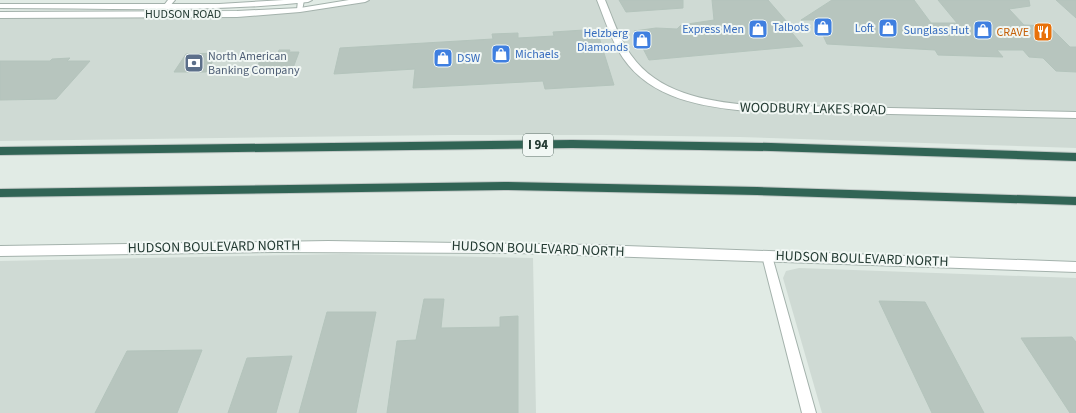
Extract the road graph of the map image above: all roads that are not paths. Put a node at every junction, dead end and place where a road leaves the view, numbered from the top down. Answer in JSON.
{"nodes":[{"id":1,"x":304,"y":0,"type":"edge"},
{"id":2,"x":365,"y":0,"type":"edge"},
{"id":3,"x":601,"y":0,"type":"edge"},
{"id":4,"x":170,"y":3,"type":"edge"},
{"id":5,"x":0,"y":6,"type":"edge"},
{"id":6,"x":300,"y":10,"type":"junction"},
{"id":7,"x":160,"y":14,"type":"junction"},
{"id":8,"x":0,"y":15,"type":"edge"},
{"id":9,"x":1076,"y":115,"type":"edge"},
{"id":10,"x":0,"y":151,"type":"edge"},
{"id":11,"x":1076,"y":157,"type":"edge"},
{"id":12,"x":0,"y":193,"type":"edge"},
{"id":13,"x":1076,"y":201,"type":"edge"},
{"id":14,"x":0,"y":251,"type":"edge"},
{"id":15,"x":767,"y":256,"type":"junction"},
{"id":16,"x":1076,"y":267,"type":"edge"},
{"id":17,"x":809,"y":413,"type":"edge"}],
"edges":[{"from":1,"to":4,"type":"street","name":"HUDSON ROAD"},
{"from":1,"to":6,"type":"street"},
{"from":2,"to":6,"type":"street","name":"HUDSON ROAD"},
{"from":3,"to":9,"type":"street","name":"WOODBURY LAKES ROAD"},
{"from":4,"to":5,"type":"street","name":"HUDSON ROAD"},
{"from":4,"to":7,"type":"street"},
{"from":6,"to":7,"type":"street","name":"HUDSON ROAD"},
{"from":7,"to":8,"type":"street","name":"HUDSON ROAD"},
{"from":10,"to":11,"type":"highway","number":"I 94"},
{"from":12,"to":13,"type":"highway"},
{"from":14,"to":15,"type":"street","name":"HUDSON BOULEVARD NORTH"},
{"from":15,"to":16,"type":"street","name":"HUDSON BOULEVARD NORTH"},
{"from":15,"to":17,"type":"street"}]}
